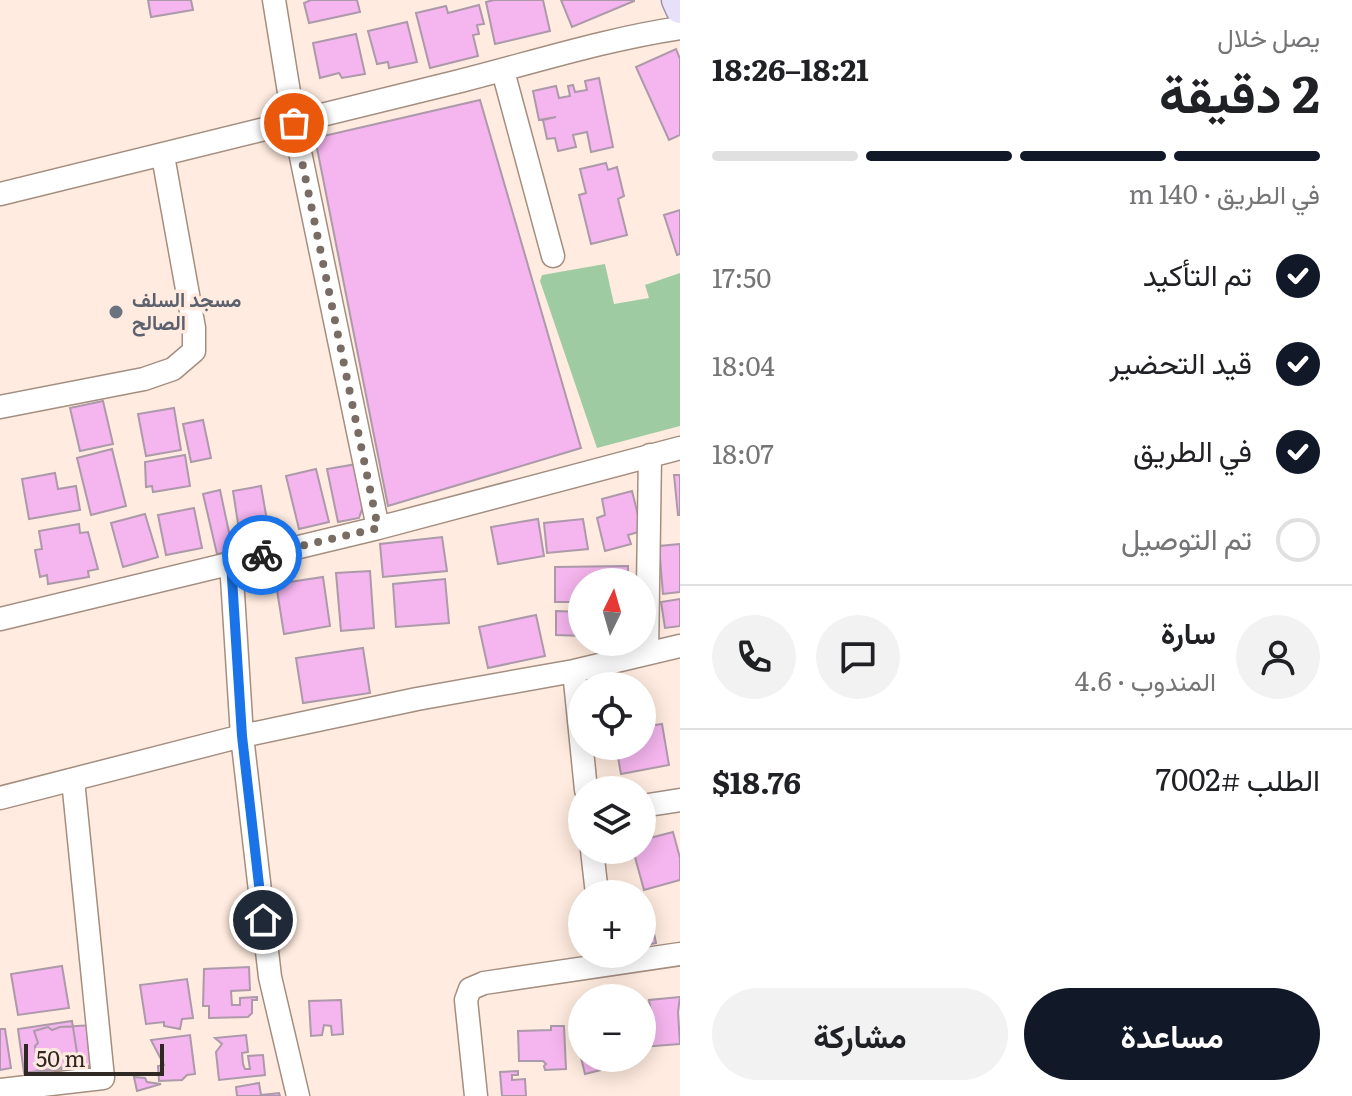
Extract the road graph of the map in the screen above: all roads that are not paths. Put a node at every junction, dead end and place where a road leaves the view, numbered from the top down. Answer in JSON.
{"nodes":[{"id":1,"x":274,"y":0,"type":"edge"},
{"id":2,"x":676,"y":0,"type":"edge"},
{"id":3,"x":680,"y":9,"type":"edge"},
{"id":4,"x":680,"y":28,"type":"edge"},
{"id":5,"x":503,"y":71,"type":"junction"},
{"id":6,"x":294,"y":123,"type":"junction"},
{"id":7,"x":163,"y":156,"type":"junction"},
{"id":8,"x":0,"y":194,"type":"edge"},
{"id":9,"x":553,"y":256,"type":"dead end"},
{"id":10,"x":0,"y":407,"type":"edge"},
{"id":11,"x":680,"y":448,"type":"edge"},
{"id":12,"x":650,"y":455,"type":"junction"},
{"id":13,"x":378,"y":528,"type":"junction"},
{"id":14,"x":231,"y":562,"type":"junction"},
{"id":15,"x":648,"y":568,"type":"edge"},
{"id":16,"x":0,"y":619,"type":"edge"},
{"id":17,"x":680,"y":646,"type":"edge"},
{"id":18,"x":656,"y":651,"type":"edge"},
{"id":19,"x":635,"y":656,"type":"edge"},
{"id":20,"x":574,"y":671,"type":"junction"},
{"id":21,"x":242,"y":736,"type":"junction"},
{"id":22,"x":585,"y":776,"type":"edge"},
{"id":23,"x":73,"y":780,"type":"junction"},
{"id":24,"x":0,"y":798,"type":"edge"},
{"id":25,"x":680,"y":800,"type":"edge"},
{"id":26,"x":656,"y":804,"type":"edge"},
{"id":27,"x":680,"y":954,"type":"edge"},
{"id":28,"x":656,"y":956,"type":"edge"},
{"id":29,"x":568,"y":967,"type":"edge"},
{"id":30,"x":105,"y":1087,"type":"edge"},
{"id":31,"x":0,"y":1090,"type":"edge"},
{"id":32,"x":298,"y":1096,"type":"edge"},
{"id":33,"x":476,"y":1096,"type":"edge"}],
"edges":[{"from":1,"to":6,"type":"street"},
{"from":2,"to":3,"type":"main road"},
{"from":4,"to":5,"type":"street"},
{"from":5,"to":6,"type":"street"},
{"from":5,"to":9,"type":"street"},
{"from":6,"to":7,"type":"street"},
{"from":6,"to":13,"type":"street"},
{"from":7,"to":8,"type":"street"},
{"from":7,"to":10,"type":"street"},
{"from":11,"to":12,"type":"street"},
{"from":12,"to":13,"type":"street"},
{"from":12,"to":15,"type":"street"},
{"from":13,"to":14,"type":"street"},
{"from":14,"to":16,"type":"street"},
{"from":14,"to":21,"type":"street"},
{"from":17,"to":18,"type":"street"},
{"from":19,"to":20,"type":"street"},
{"from":20,"to":21,"type":"street"},
{"from":20,"to":22,"type":"street"},
{"from":21,"to":23,"type":"street"},
{"from":21,"to":32,"type":"street"},
{"from":23,"to":24,"type":"street"},
{"from":23,"to":30,"type":"street"},
{"from":25,"to":26,"type":"street"},
{"from":27,"to":28,"type":"street"},
{"from":29,"to":33,"type":"street"},
{"from":30,"to":31,"type":"street"}]}
